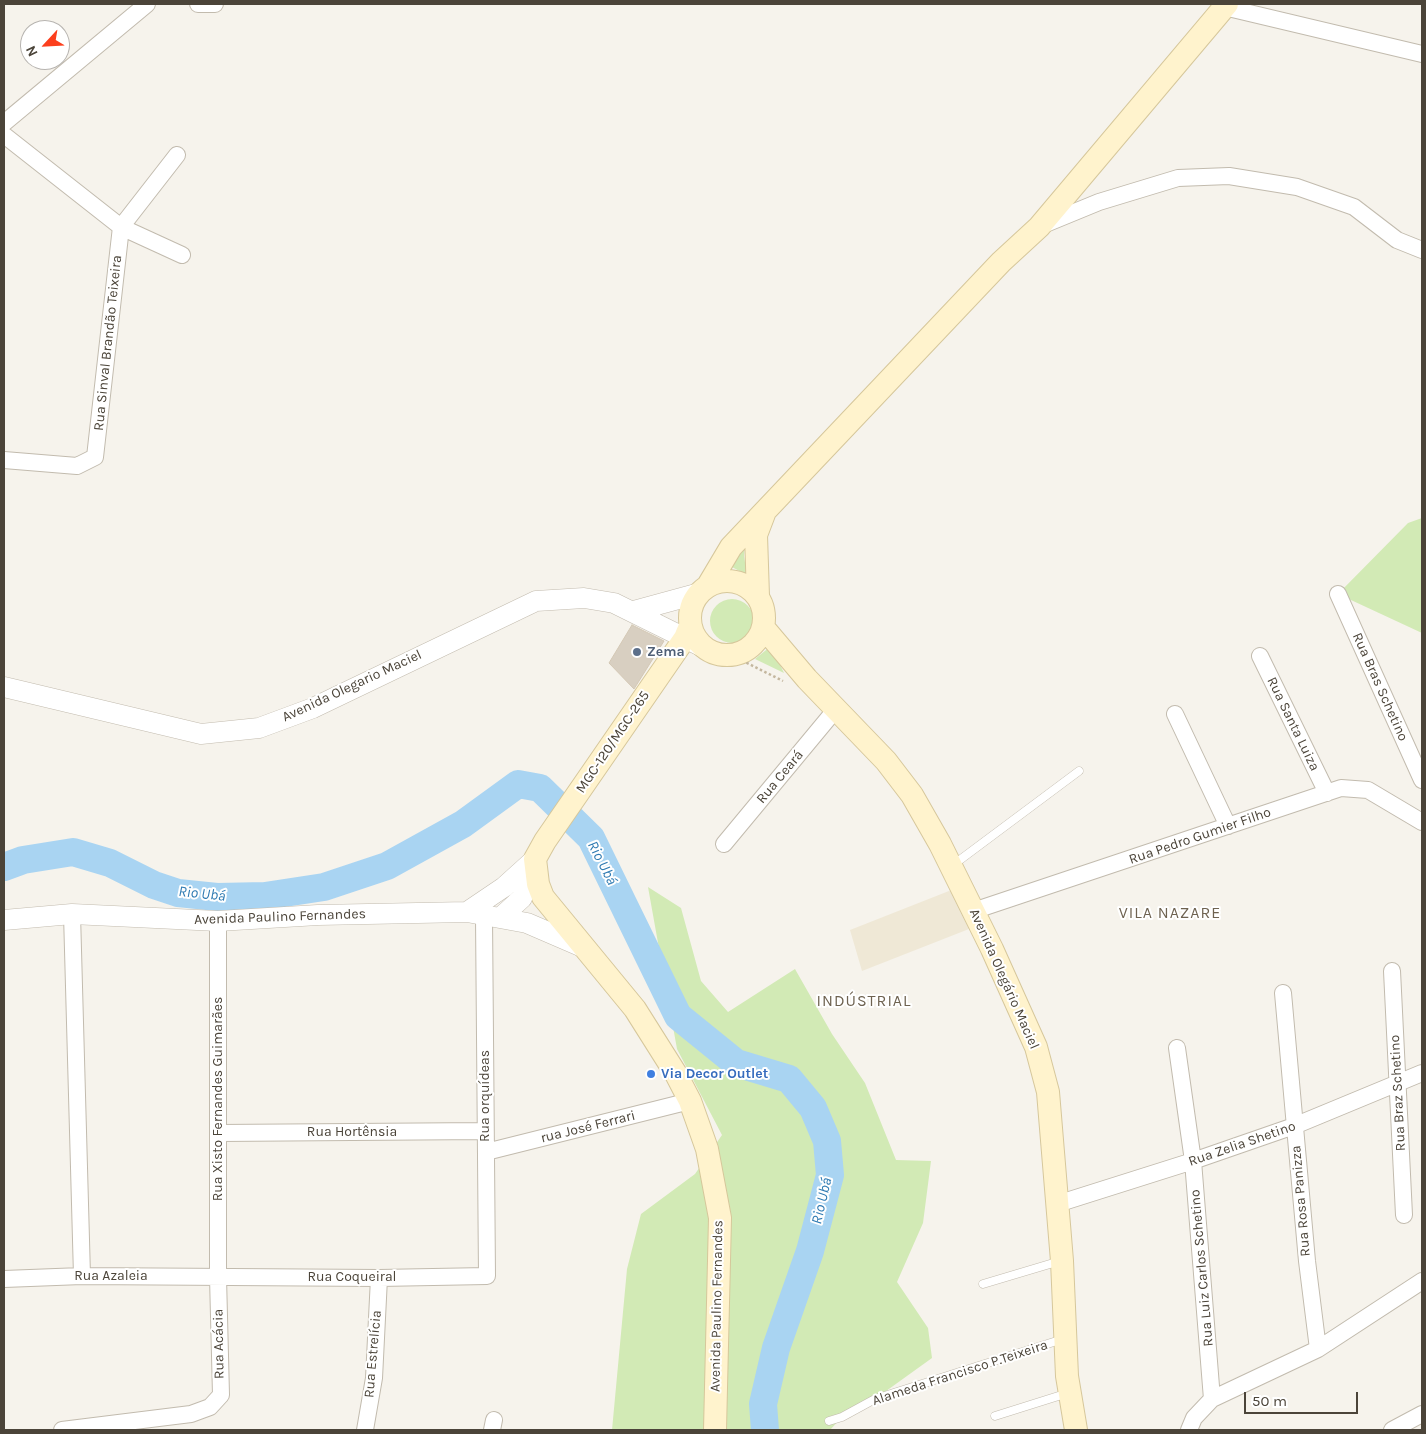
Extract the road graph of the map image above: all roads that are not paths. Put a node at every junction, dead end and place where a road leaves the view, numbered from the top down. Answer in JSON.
{"nodes":[{"id":1,"x":147,"y":4,"type":"edge"},
{"id":2,"x":198,"y":4,"type":"edge"},
{"id":3,"x":215,"y":4,"type":"edge"},
{"id":4,"x":1226,"y":5,"type":"edge"},
{"id":5,"x":1422,"y":54,"type":"edge"},
{"id":6,"x":4,"y":122,"type":"edge"},
{"id":7,"x":4,"y":135,"type":"edge"},
{"id":8,"x":176,"y":155,"type":"dead end"},
{"id":9,"x":121,"y":226,"type":"junction"},
{"id":10,"x":1039,"y":227,"type":"junction"},
{"id":11,"x":1422,"y":250,"type":"edge"},
{"id":12,"x":182,"y":255,"type":"dead end"},
{"id":13,"x":4,"y":460,"type":"edge"},
{"id":14,"x":765,"y":510,"type":"junction"},
{"id":15,"x":704,"y":588,"type":"junction"},
{"id":16,"x":1338,"y":594,"type":"dead end"},
{"id":17,"x":758,"y":596,"type":"junction"},
{"id":18,"x":634,"y":612,"type":"junction"},
{"id":19,"x":764,"y":627,"type":"junction"},
{"id":20,"x":687,"y":639,"type":"junction"},
{"id":21,"x":1260,"y":656,"type":"dead end"},
{"id":22,"x":4,"y":688,"type":"edge"},
{"id":23,"x":836,"y":709,"type":"junction"},
{"id":24,"x":1175,"y":714,"type":"dead end"},
{"id":25,"x":1079,"y":771,"type":"dead end"},
{"id":26,"x":1422,"y":780,"type":"edge"},
{"id":27,"x":1327,"y":793,"type":"junction"},
{"id":28,"x":1422,"y":822,"type":"edge"},
{"id":29,"x":1228,"y":826,"type":"junction"},
{"id":30,"x":724,"y":844,"type":"dead end"},
{"id":31,"x":540,"y":850,"type":"junction"},
{"id":32,"x":951,"y":866,"type":"junction"},
{"id":33,"x":974,"y":911,"type":"junction"},
{"id":34,"x":72,"y":914,"type":"junction"},
{"id":35,"x":484,"y":916,"type":"junction"},
{"id":36,"x":4,"y":920,"type":"edge"},
{"id":37,"x":218,"y":921,"type":"junction"},
{"id":38,"x":585,"y":948,"type":"junction"},
{"id":39,"x":1392,"y":971,"type":"dead end"},
{"id":40,"x":1283,"y":993,"type":"dead end"},
{"id":41,"x":1177,"y":1048,"type":"dead end"},
{"id":42,"x":1422,"y":1073,"type":"edge"},
{"id":43,"x":1398,"y":1082,"type":"junction"},
{"id":44,"x":690,"y":1101,"type":"junction"},
{"id":45,"x":1294,"y":1126,"type":"junction"},
{"id":46,"x":485,"y":1132,"type":"junction"},
{"id":47,"x":219,"y":1133,"type":"junction"},
{"id":48,"x":486,"y":1152,"type":"junction"},
{"id":49,"x":1193,"y":1161,"type":"junction"},
{"id":50,"x":1057,"y":1204,"type":"junction"},
{"id":51,"x":1404,"y":1215,"type":"dead end"},
{"id":52,"x":1062,"y":1261,"type":"junction"},
{"id":53,"x":82,"y":1276,"type":"junction"},
{"id":54,"x":487,"y":1276,"type":"joint"},
{"id":55,"x":218,"y":1277,"type":"junction"},
{"id":56,"x":379,"y":1278,"type":"junction"},
{"id":57,"x":4,"y":1279,"type":"edge"},
{"id":58,"x":1422,"y":1281,"type":"edge"},
{"id":59,"x":982,"y":1284,"type":"dead end"},
{"id":60,"x":1065,"y":1339,"type":"junction"},
{"id":61,"x":1318,"y":1349,"type":"junction"},
{"id":62,"x":1070,"y":1393,"type":"junction"},
{"id":63,"x":1212,"y":1399,"type":"junction"},
{"id":64,"x":1422,"y":1414,"type":"edge"},
{"id":65,"x":995,"y":1416,"type":"dead end"},
{"id":66,"x":829,"y":1421,"type":"dead end"},
{"id":67,"x":62,"y":1430,"type":"edge"},
{"id":68,"x":364,"y":1430,"type":"edge"},
{"id":69,"x":715,"y":1430,"type":"edge"},
{"id":70,"x":1076,"y":1430,"type":"edge"},
{"id":71,"x":1189,"y":1430,"type":"edge"},
{"id":72,"x":1392,"y":1430,"type":"edge"}],
"edges":[{"from":1,"to":6,"type":"street"},
{"from":2,"to":3,"type":"street"},
{"from":4,"to":5,"type":"street"},
{"from":4,"to":10,"type":"main road"},
{"from":7,"to":9,"type":"street"},
{"from":8,"to":9,"type":"street"},
{"from":9,"to":12,"type":"street"},
{"from":9,"to":13,"type":"street","name":"Rua Sinval Brandão Teixeira"},
{"from":10,"to":11,"type":"street"},
{"from":10,"to":14,"type":"main road"},
{"from":14,"to":15,"type":"main road"},
{"from":14,"to":17,"type":"main road"},
{"from":15,"to":17,"type":"main road"},
{"from":15,"to":18,"type":"street"},
{"from":15,"to":20,"type":"main road"},
{"from":16,"to":26,"type":"street","name":"Rua Bras Schetino"},
{"from":17,"to":19,"type":"main road"},
{"from":18,"to":20,"type":"street","name":"Avenida Olegario Maciel"},
{"from":18,"to":22,"type":"street","name":"Avenida Olegario Maciel"},
{"from":19,"to":20,"type":"main road"},
{"from":19,"to":23,"type":"main road","name":"Avenida Olegário Maciel"},
{"from":20,"to":31,"type":"main road","name":"MGC-120/MGC-265"},
{"from":21,"to":27,"type":"street","name":"Rua Santa Luiza"},
{"from":23,"to":30,"type":"street","name":"Rua Ceará"},
{"from":23,"to":32,"type":"main road","name":"Avenida Olegário Maciel"},
{"from":24,"to":29,"type":"street"},
{"from":25,"to":32,"type":"lane"},
{"from":27,"to":28,"type":"street","name":"Rua Pedro Gumier Filho"},
{"from":27,"to":29,"type":"street","name":"Rua Pedro Gumier Filho"},
{"from":29,"to":33,"type":"street","name":"Rua Pedro Gumier Filho"},
{"from":31,"to":35,"type":"street"},
{"from":31,"to":35,"type":"street"},
{"from":31,"to":38,"type":"main road","name":"Avenida Paulino Fernandes"},
{"from":32,"to":33,"type":"main road","name":"Avenida Olegário Maciel"},
{"from":33,"to":50,"type":"main road","name":"Avenida Olegário Maciel"},
{"from":34,"to":36,"type":"street","name":"Avenida Paulino Fernandes"},
{"from":34,"to":37,"type":"street","name":"Avenida Paulino Fernandes"},
{"from":34,"to":53,"type":"street"},
{"from":35,"to":37,"type":"street","name":"Avenida Paulino Fernandes"},
{"from":35,"to":38,"type":"street","name":"Avenida Paulino Fernandes"},
{"from":35,"to":46,"type":"street","name":"Rua orquídeas"},
{"from":37,"to":47,"type":"street","name":"Rua Xisto Fernandes Guimarães"},
{"from":38,"to":44,"type":"main road","name":"Avenida Paulino Fernandes"},
{"from":39,"to":43,"type":"street","name":"Rua Braz Schetino"},
{"from":40,"to":45,"type":"street","name":"Rua Rosa Panizza"},
{"from":41,"to":49,"type":"street","name":"Rua Luiz Carlos Schetino"},
{"from":42,"to":43,"type":"street","name":"Rua Zelia Shetino"},
{"from":43,"to":45,"type":"street","name":"Rua Zelia Shetino"},
{"from":43,"to":51,"type":"street","name":"Rua Braz Schetino"},
{"from":44,"to":48,"type":"street","name":"rua José Ferrari"},
{"from":44,"to":69,"type":"main road","name":"Avenida Paulino Fernandes"},
{"from":45,"to":49,"type":"street","name":"Rua Zelia Shetino"},
{"from":45,"to":61,"type":"street","name":"Rua Rosa Panizza"},
{"from":46,"to":47,"type":"street","name":"Rua Hortênsia"},
{"from":46,"to":48,"type":"street","name":"Rua orquídeas"},
{"from":47,"to":55,"type":"street","name":"Rua Xisto Fernandes Guimarães"},
{"from":48,"to":54,"type":"street","name":"Rua orquídeas"},
{"from":49,"to":50,"type":"street","name":"Rua Zelia Shetino"},
{"from":49,"to":63,"type":"street","name":"Rua Luiz Carlos Schetino"},
{"from":50,"to":52,"type":"main road","name":"Avenida Olegário Maciel"},
{"from":52,"to":59,"type":"lane"},
{"from":52,"to":60,"type":"main road","name":"Avenida Olegário Maciel"},
{"from":53,"to":55,"type":"street","name":"Rua Azaleia"},
{"from":53,"to":57,"type":"street","name":"Rua Azaleia"},
{"from":54,"to":56,"type":"street","name":"Rua Coqueiral"},
{"from":55,"to":56,"type":"street","name":"Rua Coqueiral"},
{"from":55,"to":67,"type":"street","name":"Rua Acácia"},
{"from":56,"to":68,"type":"street","name":"Rua Estrelícia"},
{"from":58,"to":61,"type":"street"},
{"from":60,"to":62,"type":"main road","name":"Avenida Olegário Maciel"},
{"from":60,"to":66,"type":"lane","name":"Alameda Francisco P.Teixeira"},
{"from":61,"to":63,"type":"street"},
{"from":62,"to":65,"type":"lane"},
{"from":62,"to":70,"type":"main road","name":"Avenida Olegário Maciel"},
{"from":63,"to":71,"type":"street"},
{"from":64,"to":72,"type":"street"}]}
